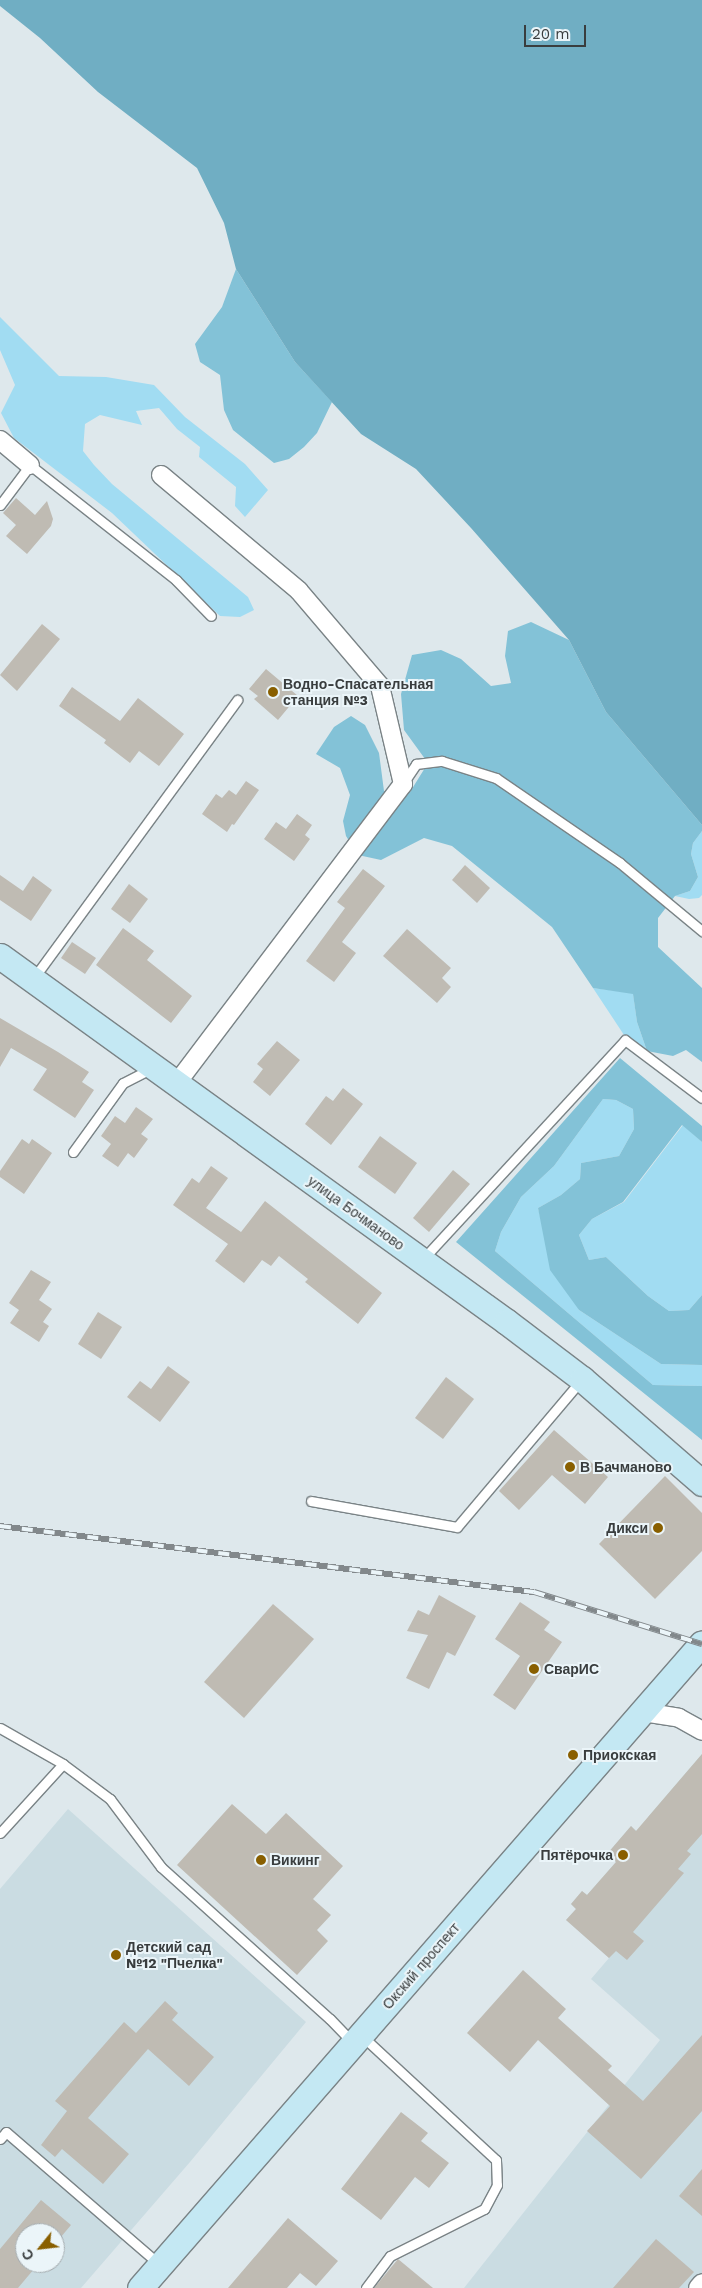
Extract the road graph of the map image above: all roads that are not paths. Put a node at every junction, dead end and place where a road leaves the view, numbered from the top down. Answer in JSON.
{"nodes":[{"id":1,"x":0,"y":440,"type":"edge"},
{"id":2,"x":30,"y":465,"type":"junction"},
{"id":3,"x":161,"y":475,"type":"dead end"},
{"id":4,"x":0,"y":505,"type":"edge"},
{"id":5,"x":211,"y":616,"type":"dead end"},
{"id":6,"x":237,"y":700,"type":"dead end"},
{"id":7,"x":403,"y":784,"type":"junction"},
{"id":8,"x":702,"y":931,"type":"edge"},
{"id":9,"x":1,"y":958,"type":"edge"},
{"id":10,"x":33,"y":980,"type":"junction"},
{"id":11,"x":155,"y":1067,"type":"junction"},
{"id":12,"x":178,"y":1083,"type":"junction"},
{"id":13,"x":702,"y":1098,"type":"edge"},
{"id":14,"x":73,"y":1152,"type":"dead end"},
{"id":15,"x":421,"y":1261,"type":"junction"},
{"id":16,"x":582,"y":1379,"type":"junction"},
{"id":17,"x":702,"y":1483,"type":"edge"},
{"id":18,"x":311,"y":1501,"type":"dead end"},
{"id":19,"x":702,"y":1643,"type":"edge"},
{"id":20,"x":642,"y":1712,"type":"junction"},
{"id":21,"x":0,"y":1728,"type":"edge"},
{"id":22,"x":702,"y":1731,"type":"edge"},
{"id":23,"x":63,"y":1764,"type":"junction"},
{"id":24,"x":0,"y":1833,"type":"edge"},
{"id":25,"x":357,"y":2039,"type":"junction"},
{"id":26,"x":0,"y":2139,"type":"edge"},
{"id":27,"x":160,"y":2265,"type":"junction"},
{"id":28,"x":702,"y":2283,"type":"edge"},
{"id":29,"x":140,"y":2288,"type":"edge"},
{"id":30,"x":366,"y":2288,"type":"edge"},
{"id":31,"x":698,"y":2288,"type":"edge"}],
"edges":[{"from":1,"to":2,"type":"street"},
{"from":2,"to":4,"type":"lane"},
{"from":2,"to":5,"type":"lane"},
{"from":3,"to":7,"type":"street"},
{"from":6,"to":10,"type":"lane"},
{"from":7,"to":8,"type":"lane"},
{"from":7,"to":12,"type":"street"},
{"from":9,"to":10,"type":"main road","name":"улица Бочманово"},
{"from":10,"to":11,"type":"main road","name":"улица Бочманово"},
{"from":11,"to":12,"type":"main road","name":"улица Бочманово"},
{"from":11,"to":14,"type":"lane"},
{"from":12,"to":15,"type":"main road","name":"улица Бочманово"},
{"from":13,"to":15,"type":"lane"},
{"from":15,"to":16,"type":"main road","name":"улица Бочманово"},
{"from":16,"to":17,"type":"main road","name":"улица Бочманово"},
{"from":16,"to":18,"type":"lane"},
{"from":19,"to":20,"type":"main road","name":"Окский проспект"},
{"from":20,"to":22,"type":"street"},
{"from":20,"to":25,"type":"main road","name":"Окский проспект"},
{"from":21,"to":23,"type":"lane"},
{"from":23,"to":24,"type":"lane"},
{"from":23,"to":25,"type":"lane"},
{"from":25,"to":27,"type":"main road","name":"Окский проспект"},
{"from":25,"to":30,"type":"lane"},
{"from":26,"to":27,"type":"lane"},
{"from":27,"to":29,"type":"main road","name":"Окский проспект"},
{"from":28,"to":31,"type":"street"}]}
